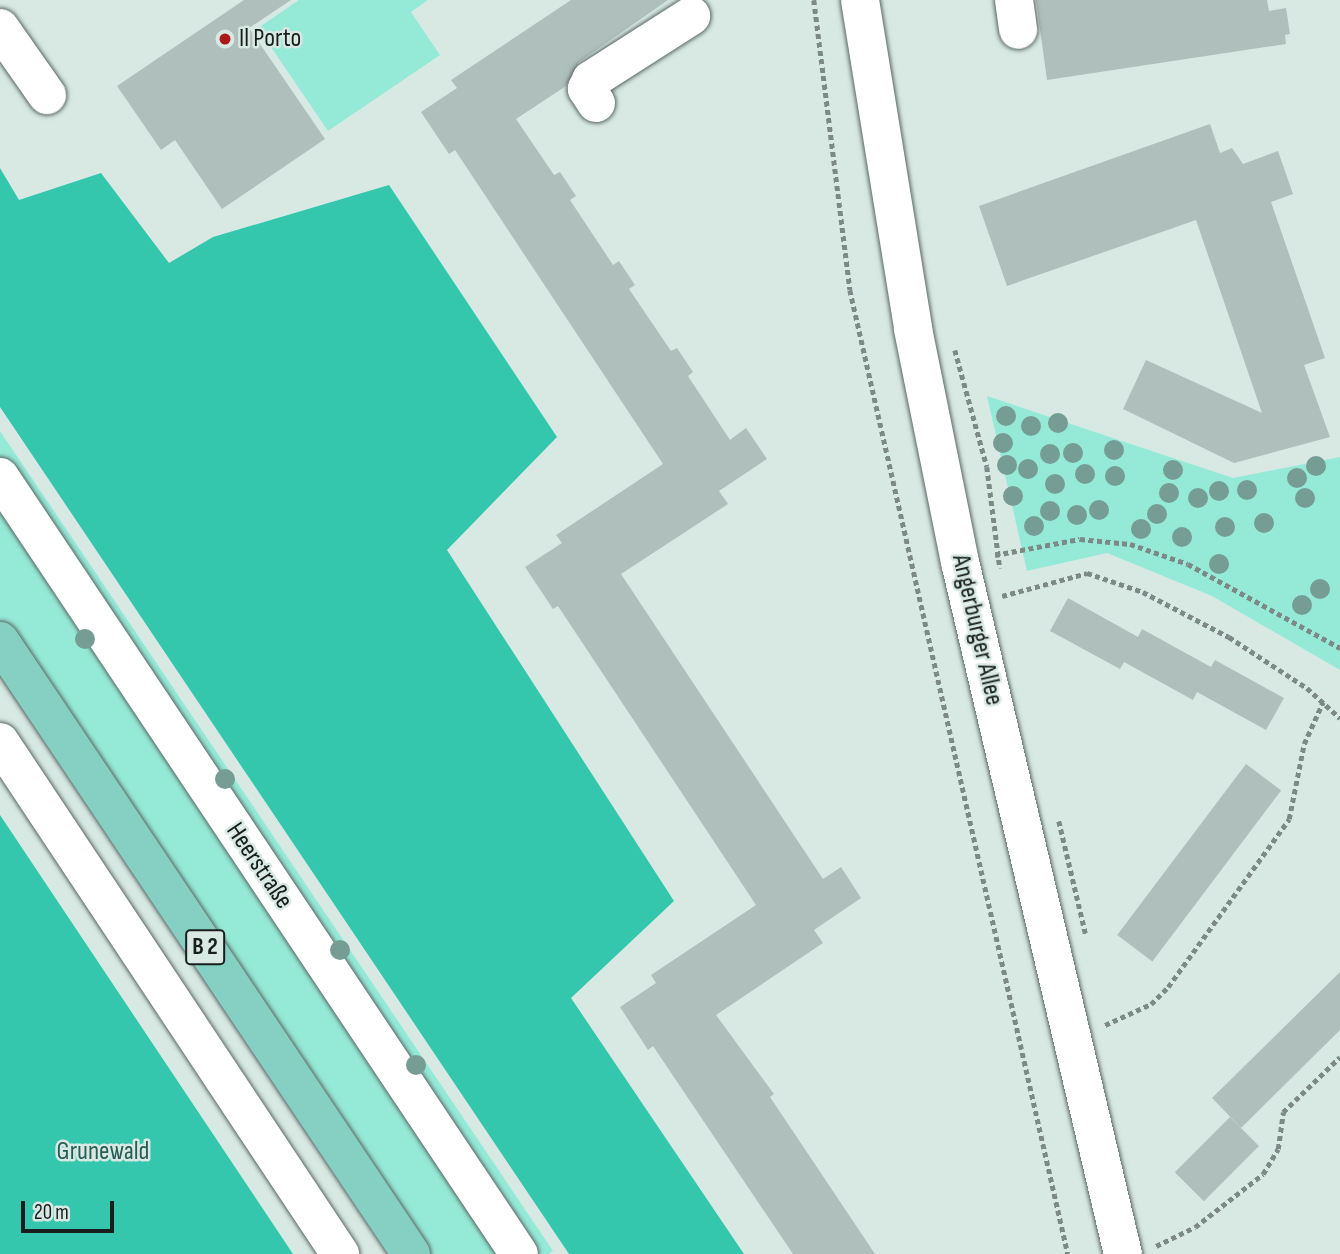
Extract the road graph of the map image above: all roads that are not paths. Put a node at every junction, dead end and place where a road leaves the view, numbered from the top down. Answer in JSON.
{"nodes":[{"id":1,"x":860,"y":0,"type":"edge"},
{"id":2,"x":696,"y":5,"type":"edge"},
{"id":3,"x":0,"y":28,"type":"edge"},
{"id":4,"x":47,"y":95,"type":"dead end"},
{"id":5,"x":596,"y":103,"type":"dead end"},
{"id":6,"x":0,"y":477,"type":"edge"},
{"id":7,"x":0,"y":641,"type":"edge"},
{"id":8,"x":0,"y":742,"type":"edge"},
{"id":9,"x":340,"y":1254,"type":"edge"},
{"id":10,"x":411,"y":1254,"type":"edge"},
{"id":11,"x":519,"y":1254,"type":"edge"},
{"id":12,"x":1123,"y":1254,"type":"edge"}],
"edges":[{"from":1,"to":12,"type":"street","name":"Angerburger Allee"},
{"from":2,"to":5,"type":"street"},
{"from":3,"to":4,"type":"street"},
{"from":6,"to":11,"type":"street","name":"Heerstraße"},
{"from":7,"to":10,"type":"main road","number":"B 2"},
{"from":8,"to":9,"type":"street"}]}
